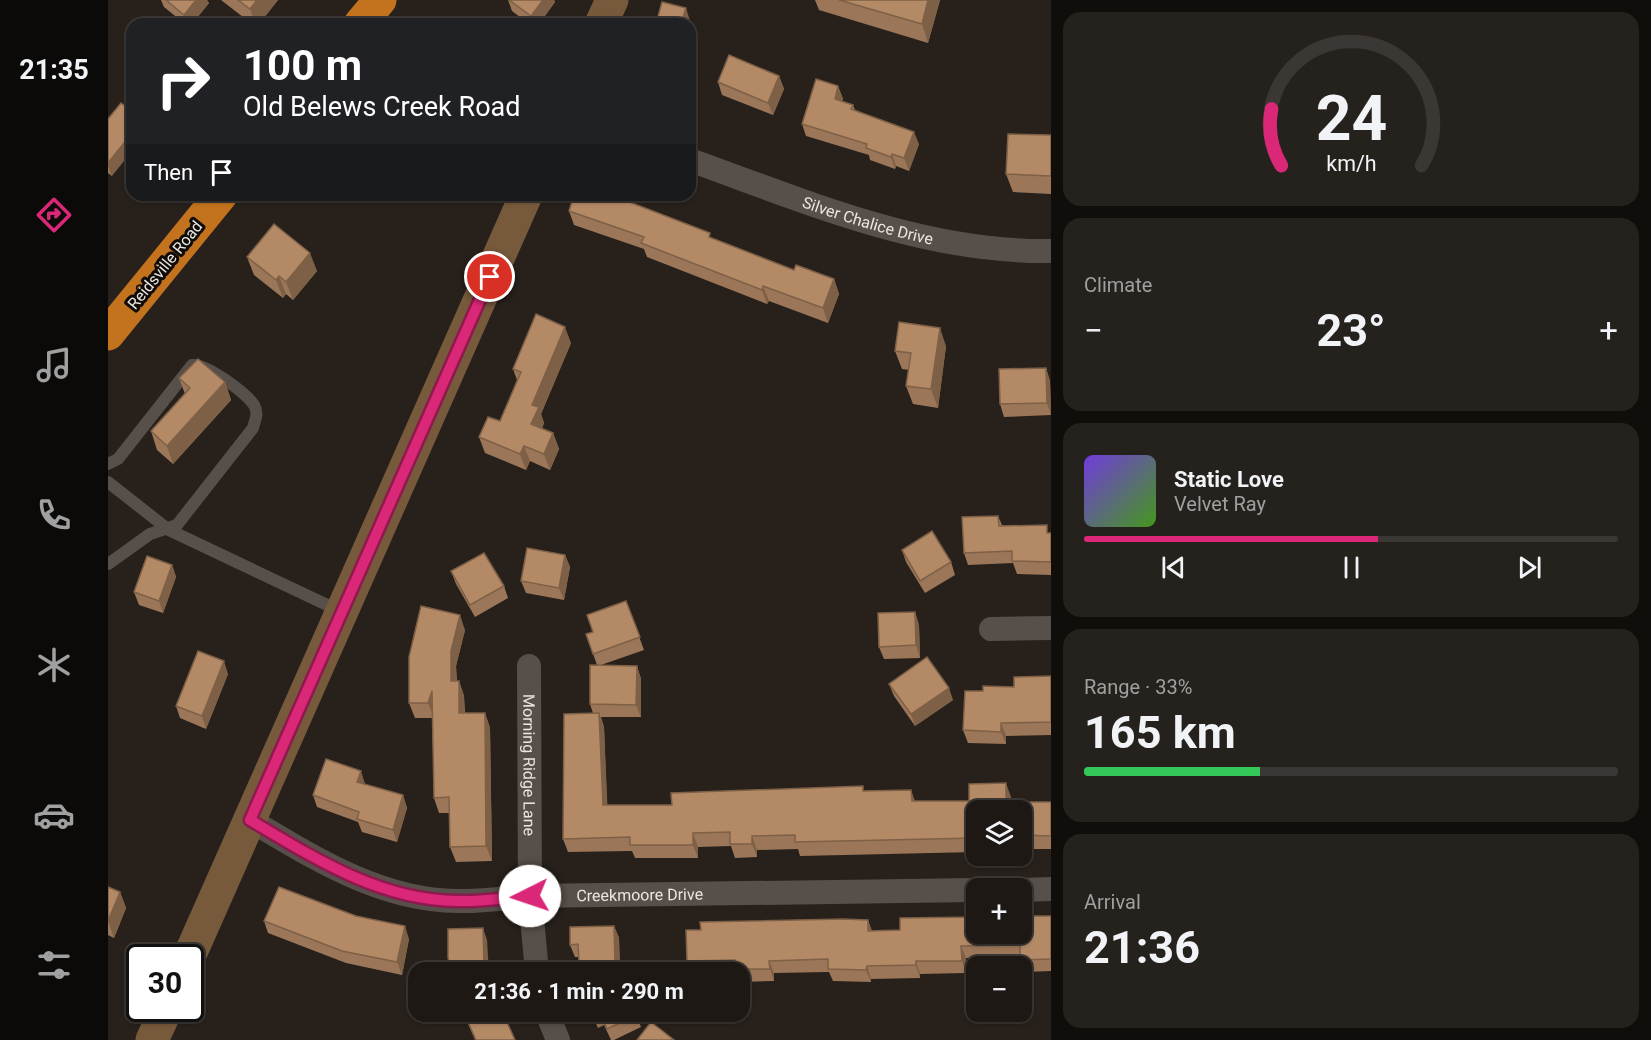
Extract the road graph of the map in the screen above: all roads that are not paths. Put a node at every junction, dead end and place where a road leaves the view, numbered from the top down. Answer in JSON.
{"nodes":[{"id":1,"x":380,"y":0,"type":"edge"},
{"id":2,"x":612,"y":0,"type":"edge"},
{"id":3,"x":365,"y":18,"type":"edge"},
{"id":4,"x":604,"y":18,"type":"edge"},
{"id":5,"x":696,"y":162,"type":"edge"},
{"id":6,"x":216,"y":201,"type":"edge"},
{"id":7,"x":523,"y":201,"type":"edge"},
{"id":8,"x":1051,"y":251,"type":"edge"},
{"id":9,"x":108,"y":334,"type":"edge"},
{"id":10,"x":108,"y":464,"type":"edge"},
{"id":11,"x":108,"y":482,"type":"edge"},
{"id":12,"x":169,"y":530,"type":"junction"},
{"id":13,"x":108,"y":564,"type":"edge"},
{"id":14,"x":342,"y":612,"type":"junction"},
{"id":15,"x":1051,"y":628,"type":"edge"},
{"id":16,"x":991,"y":630,"type":"dead end"},
{"id":17,"x":529,"y":666,"type":"dead end"},
{"id":18,"x":250,"y":820,"type":"junction"},
{"id":19,"x":1051,"y":889,"type":"edge"},
{"id":20,"x":966,"y":890,"type":"edge"},
{"id":21,"x":1032,"y":890,"type":"edge"},
{"id":22,"x":530,"y":896,"type":"junction"},
{"id":23,"x":195,"y":944,"type":"edge"},
{"id":24,"x":536,"y":962,"type":"edge"},
{"id":25,"x":160,"y":1022,"type":"edge"},
{"id":26,"x":551,"y":1022,"type":"edge"},
{"id":27,"x":152,"y":1040,"type":"edge"},
{"id":28,"x":558,"y":1040,"type":"edge"}],
"edges":[{"from":1,"to":3,"type":"highway"},
{"from":2,"to":4,"type":"street"},
{"from":5,"to":8,"type":"street","name":"Silver Chalice Drive"},
{"from":6,"to":9,"type":"highway","name":"Reidsville Road"},
{"from":7,"to":14,"type":"street"},
{"from":10,"to":12,"type":"lane"},
{"from":11,"to":12,"type":"lane"},
{"from":12,"to":13,"type":"lane"},
{"from":12,"to":14,"type":"lane"},
{"from":14,"to":18,"type":"street"},
{"from":15,"to":16,"type":"street"},
{"from":17,"to":22,"type":"street","name":"Morning Ridge Lane"},
{"from":18,"to":22,"type":"street","name":"Creekmoore Drive"},
{"from":18,"to":23,"type":"street"},
{"from":19,"to":21,"type":"street"},
{"from":20,"to":22,"type":"street","name":"Creekmoore Drive"},
{"from":22,"to":24,"type":"street","name":"Morning Ridge Lane"},
{"from":25,"to":27,"type":"street"},
{"from":26,"to":28,"type":"street"}]}
